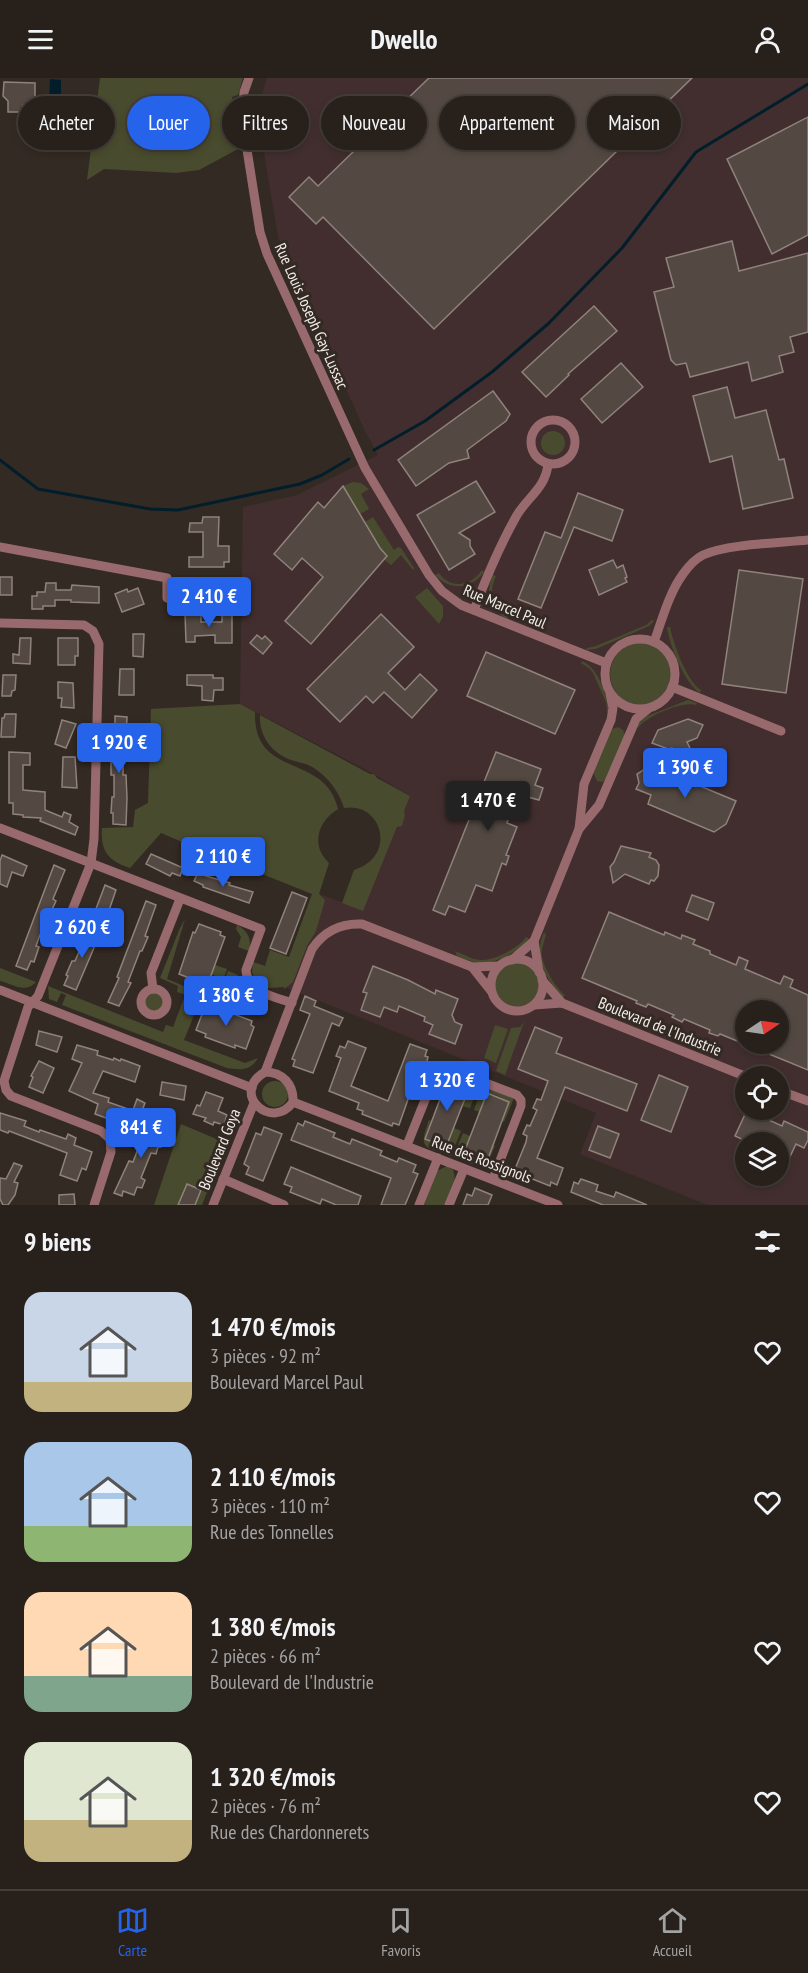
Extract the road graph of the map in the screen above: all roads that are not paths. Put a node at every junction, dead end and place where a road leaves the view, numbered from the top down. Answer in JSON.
{"nodes":[{"id":1,"x":249,"y":78,"type":"edge"},
{"id":2,"x":358,"y":456,"type":"joint"},
{"id":3,"x":548,"y":464,"type":"junction"},
{"id":4,"x":808,"y":540,"type":"edge"},
{"id":5,"x":0,"y":547,"type":"edge"},
{"id":6,"x":167,"y":598,"type":"dead end"},
{"id":7,"x":474,"y":610,"type":"junction"},
{"id":8,"x":0,"y":623,"type":"edge"},
{"id":9,"x":654,"y":642,"type":"junction"},
{"id":10,"x":606,"y":663,"type":"junction"},
{"id":11,"x":672,"y":687,"type":"junction"},
{"id":12,"x":610,"y":694,"type":"junction"},
{"id":13,"x":648,"y":709,"type":"junction"},
{"id":14,"x":781,"y":731,"type":"dead end"},
{"id":15,"x":582,"y":797,"type":"junction"},
{"id":16,"x":599,"y":805,"type":"junction"},
{"id":17,"x":0,"y":828,"type":"edge"},
{"id":18,"x":579,"y":829,"type":"junction"},
{"id":19,"x":91,"y":863,"type":"junction"},
{"id":20,"x":180,"y":899,"type":"junction"},
{"id":21,"x":534,"y":941,"type":"junction"},
{"id":22,"x":512,"y":960,"type":"junction"},
{"id":23,"x":499,"y":966,"type":"junction"},
{"id":24,"x":472,"y":967,"type":"junction"},
{"id":25,"x":540,"y":975,"type":"junction"},
{"id":26,"x":153,"y":989,"type":"dead end"},
{"id":27,"x":0,"y":990,"type":"edge"},
{"id":28,"x":491,"y":992,"type":"junction"},
{"id":29,"x":34,"y":1003,"type":"junction"},
{"id":30,"x":292,"y":1003,"type":"junction"},
{"id":31,"x":562,"y":1003,"type":"junction"},
{"id":32,"x":534,"y":1005,"type":"junction"},
{"id":33,"x":266,"y":1072,"type":"junction"},
{"id":34,"x":735,"y":1072,"type":"edge"},
{"id":35,"x":252,"y":1088,"type":"junction"},
{"id":36,"x":789,"y":1094,"type":"edge"},
{"id":37,"x":808,"y":1101,"type":"edge"},
{"id":38,"x":293,"y":1102,"type":"junction"},
{"id":39,"x":254,"y":1103,"type":"junction"},
{"id":40,"x":407,"y":1145,"type":"junction"},
{"id":41,"x":438,"y":1158,"type":"junction"},
{"id":42,"x":464,"y":1169,"type":"junction"},
{"id":43,"x":223,"y":1179,"type":"junction"},
{"id":44,"x":493,"y":1179,"type":"junction"},
{"id":45,"x":94,"y":1205,"type":"edge"},
{"id":46,"x":213,"y":1205,"type":"edge"},
{"id":47,"x":284,"y":1205,"type":"edge"},
{"id":48,"x":419,"y":1205,"type":"edge"},
{"id":49,"x":449,"y":1205,"type":"edge"},
{"id":50,"x":558,"y":1205,"type":"edge"}],
"edges":[{"from":1,"to":2,"type":"street","name":"Rue Louis Joseph Gay-Lussac"},
{"from":2,"to":7,"type":"street","name":"Rue Marcel Paul"},
{"from":3,"to":3,"type":"street"},
{"from":3,"to":7,"type":"street"},
{"from":4,"to":9,"type":"street"},
{"from":5,"to":6,"type":"street"},
{"from":7,"to":10,"type":"street","name":"Rue Marcel Paul"},
{"from":8,"to":19,"type":"street"},
{"from":9,"to":10,"type":"street"},
{"from":9,"to":11,"type":"street"},
{"from":10,"to":12,"type":"street"},
{"from":11,"to":13,"type":"street"},
{"from":11,"to":14,"type":"street"},
{"from":12,"to":13,"type":"street"},
{"from":12,"to":15,"type":"street"},
{"from":13,"to":16,"type":"street"},
{"from":15,"to":16,"type":"street"},
{"from":15,"to":18,"type":"street"},
{"from":16,"to":18,"type":"street"},
{"from":17,"to":19,"type":"street"},
{"from":18,"to":21,"type":"street"},
{"from":19,"to":20,"type":"street"},
{"from":19,"to":29,"type":"street"},
{"from":20,"to":26,"type":"street"},
{"from":20,"to":30,"type":"street"},
{"from":21,"to":22,"type":"street"},
{"from":21,"to":25,"type":"street"},
{"from":22,"to":23,"type":"street"},
{"from":22,"to":25,"type":"street"},
{"from":23,"to":24,"type":"street"},
{"from":23,"to":28,"type":"street"},
{"from":24,"to":28,"type":"street"},
{"from":24,"to":30,"type":"street"},
{"from":25,"to":31,"type":"street","name":"Boulevard de l'Industrie"},
{"from":25,"to":32,"type":"street"},
{"from":27,"to":29,"type":"street"},
{"from":28,"to":32,"type":"street"},
{"from":29,"to":35,"type":"street"},
{"from":29,"to":45,"type":"street"},
{"from":30,"to":33,"type":"street"},
{"from":31,"to":32,"type":"street","name":"Boulevard de l'Industrie"},
{"from":31,"to":34,"type":"street","name":"Boulevard de l'Industrie"},
{"from":33,"to":35,"type":"street"},
{"from":33,"to":38,"type":"street"},
{"from":35,"to":39,"type":"street"},
{"from":36,"to":37,"type":"street"},
{"from":38,"to":39,"type":"street"},
{"from":38,"to":40,"type":"street","name":"Rue des Rossignols"},
{"from":39,"to":43,"type":"street","name":"Boulevard Goya"},
{"from":40,"to":41,"type":"street","name":"Rue des Rossignols"},
{"from":40,"to":44,"type":"street"},
{"from":41,"to":42,"type":"street","name":"Rue des Rossignols"},
{"from":41,"to":48,"type":"street"},
{"from":42,"to":44,"type":"street","name":"Rue des Rossignols"},
{"from":42,"to":49,"type":"street"},
{"from":43,"to":46,"type":"street","name":"Boulevard Goya"},
{"from":43,"to":47,"type":"street"},
{"from":44,"to":50,"type":"street","name":"Rue des Rossignols"}]}
